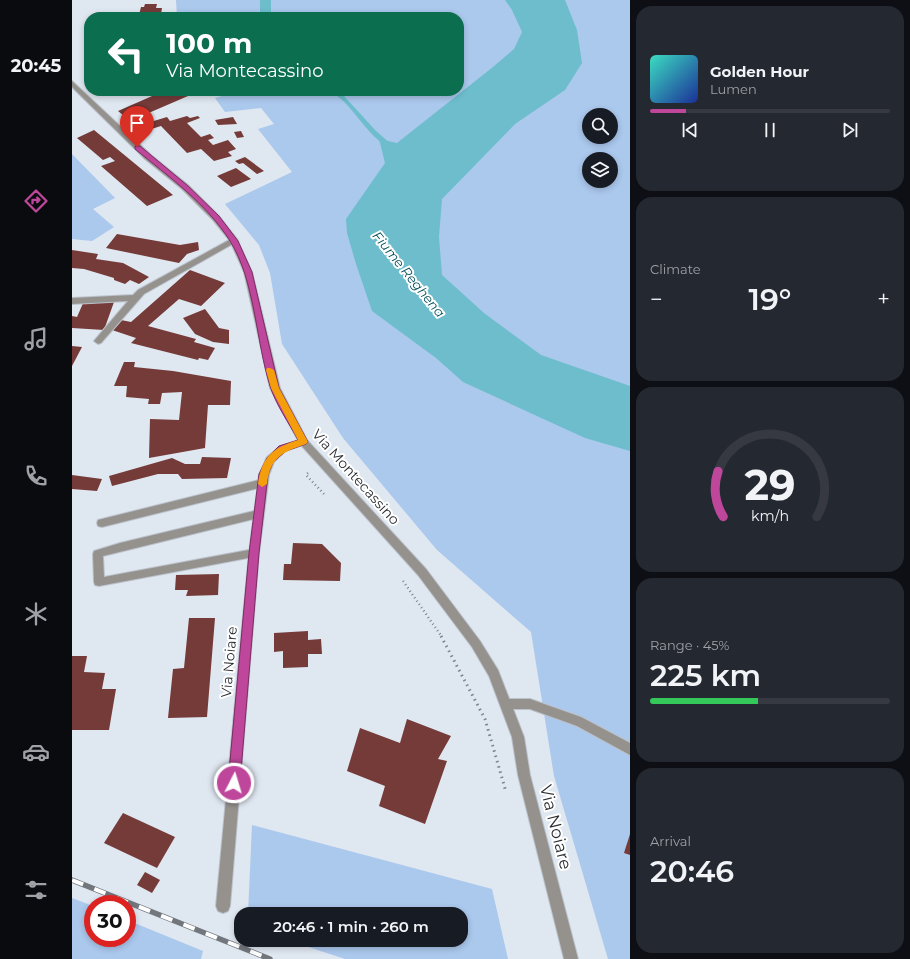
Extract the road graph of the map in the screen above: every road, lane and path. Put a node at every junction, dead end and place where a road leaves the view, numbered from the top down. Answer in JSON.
{"nodes":[{"id":1,"x":72,"y":83,"type":"edge"},
{"id":2,"x":84,"y":95,"type":"edge"},
{"id":3,"x":85,"y":96,"type":"edge"},
{"id":4,"x":234,"y":241,"type":"junction"},
{"id":5,"x":136,"y":298,"type":"junction"},
{"id":6,"x":72,"y":301,"type":"edge"},
{"id":7,"x":98,"y":341,"type":"dead end"},
{"id":8,"x":303,"y":442,"type":"junction"},
{"id":9,"x":323,"y":464,"type":"junction"},
{"id":10,"x":262,"y":482,"type":"junction"},
{"id":11,"x":327,"y":497,"type":"dead end"},
{"id":12,"x":258,"y":514,"type":"junction"},
{"id":13,"x":102,"y":523,"type":"dead end"},
{"id":14,"x":254,"y":553,"type":"junction"},
{"id":15,"x":399,"y":577,"type":"dead end"},
{"id":16,"x":506,"y":704,"type":"junction"},
{"id":17,"x":630,"y":749,"type":"edge"},
{"id":18,"x":507,"y":795,"type":"dead end"},
{"id":19,"x":223,"y":906,"type":"dead end"},
{"id":20,"x":571,"y":959,"type":"edge"}],
"edges":[{"from":1,"to":2,"type":"street","name":"Via Montecassino"},
{"from":3,"to":4,"type":"street","name":"Via Montecassino"},
{"from":4,"to":5,"type":"street"},
{"from":4,"to":8,"type":"street","name":"Via Montecassino"},
{"from":5,"to":6,"type":"street"},
{"from":5,"to":7,"type":"street"},
{"from":8,"to":9,"type":"street","name":"Via Montecassino"},
{"from":8,"to":10,"type":"street","name":"Via Noiare"},
{"from":9,"to":11,"type":"path"},
{"from":9,"to":16,"type":"street","name":"Via Montecassino"},
{"from":10,"to":12,"type":"street","name":"Via Noiare"},
{"from":10,"to":13,"type":"street"},
{"from":12,"to":14,"type":"street","name":"Via Noiare"},
{"from":12,"to":14,"type":"street"},
{"from":14,"to":19,"type":"street","name":"Via Noiare"},
{"from":15,"to":18,"type":"path"},
{"from":16,"to":17,"type":"street"},
{"from":16,"to":20,"type":"street","name":"Via Noiare"}]}
